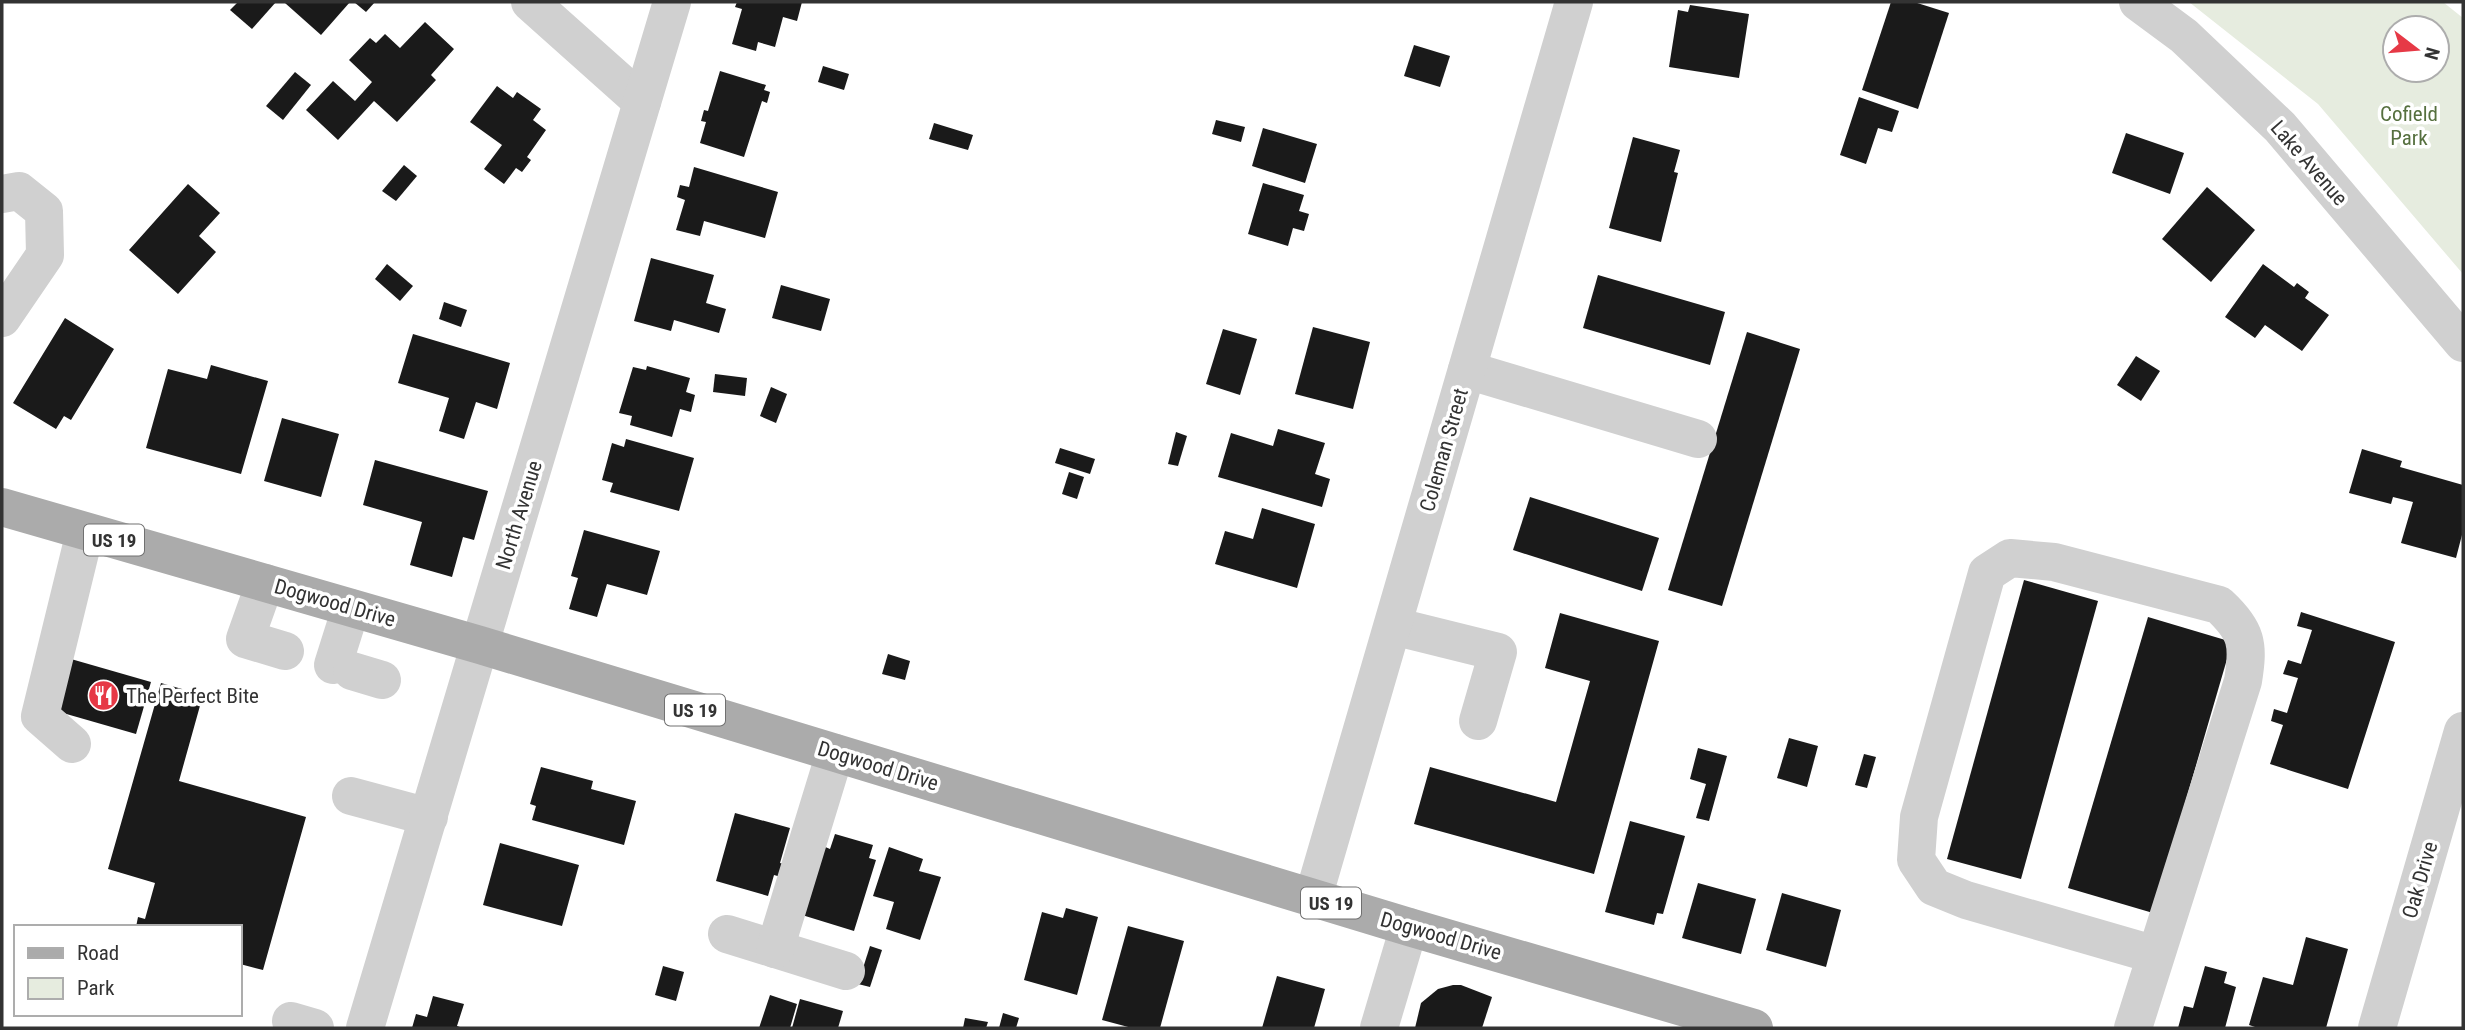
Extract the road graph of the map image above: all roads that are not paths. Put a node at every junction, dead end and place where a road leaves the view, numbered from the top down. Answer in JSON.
{"nodes":[{"id":1,"x":530,"y":2,"type":"edge"},
{"id":2,"x":672,"y":2,"type":"edge"},
{"id":3,"x":1574,"y":2,"type":"edge"},
{"id":4,"x":2138,"y":2,"type":"edge"},
{"id":5,"x":642,"y":102,"type":"junction"},
{"id":6,"x":2,"y":194,"type":"edge"},
{"id":7,"x":2,"y":318,"type":"edge"},
{"id":8,"x":2463,"y":343,"type":"edge"},
{"id":9,"x":1467,"y":370,"type":"junction"},
{"id":10,"x":1698,"y":439,"type":"dead end"},
{"id":11,"x":2,"y":507,"type":"edge"},
{"id":12,"x":85,"y":532,"type":"junction"},
{"id":13,"x":265,"y":583,"type":"junction"},
{"id":14,"x":352,"y":608,"type":"junction"},
{"id":15,"x":1393,"y":626,"type":"junction"},
{"id":16,"x":480,"y":645,"type":"junction"},
{"id":17,"x":285,"y":651,"type":"dead end"},
{"id":18,"x":355,"y":672,"type":"dead end"},
{"id":19,"x":1478,"y":720,"type":"dead end"},
{"id":20,"x":2463,"y":731,"type":"edge"},
{"id":21,"x":72,"y":744,"type":"dead end"},
{"id":22,"x":835,"y":753,"type":"junction"},
{"id":23,"x":351,"y":796,"type":"dead end"},
{"id":24,"x":429,"y":817,"type":"junction"},
{"id":25,"x":1313,"y":898,"type":"junction"},
{"id":26,"x":1409,"y":927,"type":"junction"},
{"id":27,"x":727,"y":934,"type":"dead end"},
{"id":28,"x":775,"y":949,"type":"junction"},
{"id":29,"x":2156,"y":954,"type":"junction"},
{"id":30,"x":846,"y":971,"type":"dead end"},
{"id":31,"x":365,"y":1028,"type":"edge"},
{"id":32,"x":1379,"y":1028,"type":"edge"},
{"id":33,"x":1754,"y":1028,"type":"edge"},
{"id":34,"x":2133,"y":1028,"type":"edge"},
{"id":35,"x":2377,"y":1028,"type":"edge"}],
"edges":[{"from":1,"to":5,"type":"street"},
{"from":2,"to":5,"type":"street","name":"North Avenue"},
{"from":3,"to":9,"type":"street","name":"Coleman Street"},
{"from":4,"to":8,"type":"street","name":"Lake Avenue"},
{"from":5,"to":16,"type":"street","name":"North Avenue"},
{"from":6,"to":7,"type":"street"},
{"from":9,"to":10,"type":"street"},
{"from":9,"to":15,"type":"street","name":"Coleman Street"},
{"from":11,"to":12,"type":"main road","name":"Dogwood Drive","number":"US 19"},
{"from":12,"to":13,"type":"main road","name":"Dogwood Drive","number":"US 19"},
{"from":12,"to":21,"type":"street"},
{"from":13,"to":14,"type":"main road","name":"Dogwood Drive","number":"US 19"},
{"from":13,"to":17,"type":"street"},
{"from":14,"to":16,"type":"main road","name":"Dogwood Drive","number":"US 19"},
{"from":14,"to":18,"type":"street"},
{"from":15,"to":19,"type":"street"},
{"from":15,"to":25,"type":"street","name":"Coleman Street"},
{"from":16,"to":22,"type":"main road","name":"Dogwood Drive","number":"US 19"},
{"from":16,"to":24,"type":"street","name":"North Avenue"},
{"from":20,"to":35,"type":"street","name":"Oak Drive"},
{"from":22,"to":25,"type":"main road","name":"Dogwood Drive","number":"US 19"},
{"from":22,"to":28,"type":"street"},
{"from":23,"to":24,"type":"street"},
{"from":24,"to":31,"type":"street","name":"North Avenue"},
{"from":25,"to":26,"type":"main road","name":"Dogwood Drive","number":"US 19"},
{"from":26,"to":32,"type":"street"},
{"from":26,"to":33,"type":"main road","name":"Dogwood Drive","number":"US 19"},
{"from":27,"to":28,"type":"street"},
{"from":28,"to":30,"type":"street"},
{"from":29,"to":29,"type":"street"},
{"from":29,"to":34,"type":"street"}]}
